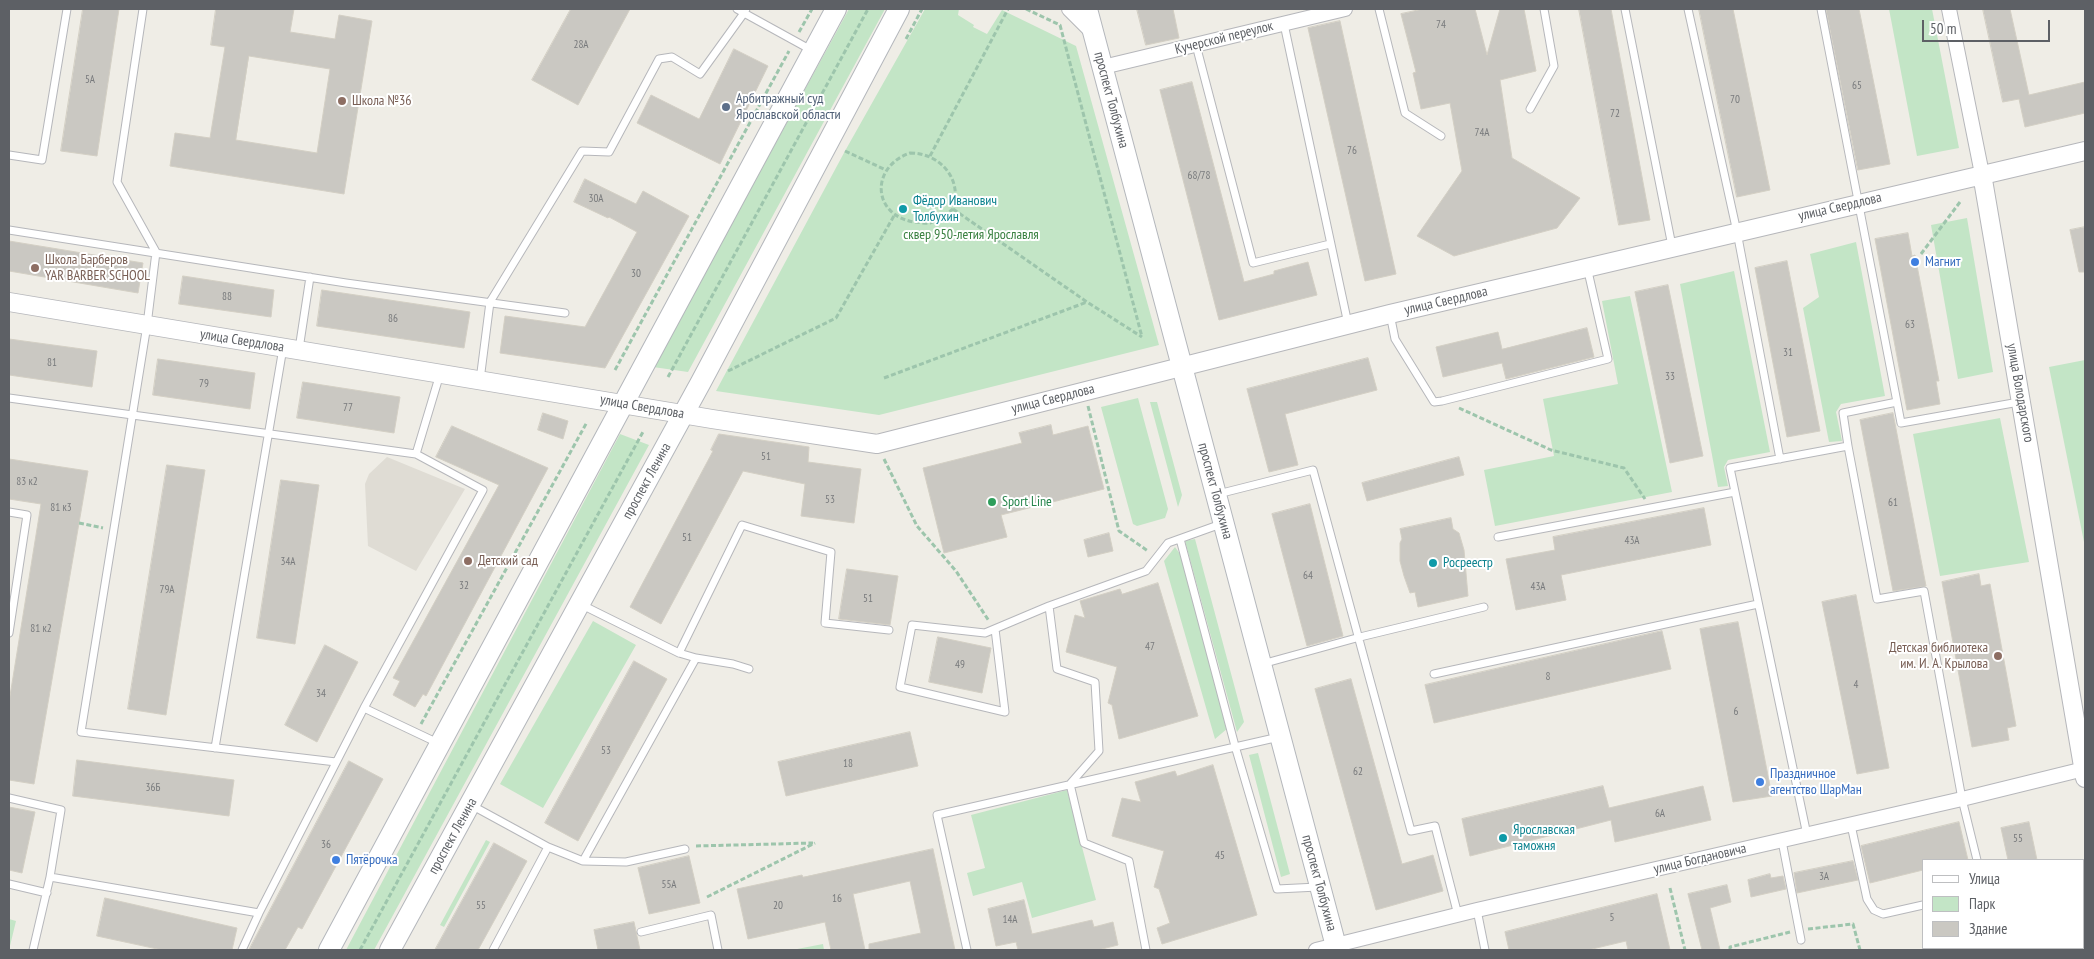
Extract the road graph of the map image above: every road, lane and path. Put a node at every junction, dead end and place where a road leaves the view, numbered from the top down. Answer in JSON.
{"nodes":[{"id":1,"x":67,"y":9,"type":"edge"},
{"id":2,"x":143,"y":9,"type":"edge"},
{"id":3,"x":736,"y":9,"type":"edge"},
{"id":4,"x":812,"y":9,"type":"edge"},
{"id":5,"x":836,"y":9,"type":"edge"},
{"id":6,"x":868,"y":9,"type":"edge"},
{"id":7,"x":899,"y":9,"type":"edge"},
{"id":8,"x":1008,"y":9,"type":"edge"},
{"id":9,"x":1026,"y":9,"type":"edge"},
{"id":10,"x":1069,"y":9,"type":"edge"},
{"id":11,"x":1082,"y":9,"type":"edge"},
{"id":12,"x":1087,"y":9,"type":"edge"},
{"id":13,"x":1345,"y":9,"type":"edge"},
{"id":14,"x":1379,"y":9,"type":"edge"},
{"id":15,"x":1544,"y":9,"type":"edge"},
{"id":16,"x":1625,"y":9,"type":"edge"},
{"id":17,"x":1688,"y":9,"type":"edge"},
{"id":18,"x":1821,"y":9,"type":"edge"},
{"id":19,"x":1949,"y":9,"type":"edge"},
{"id":20,"x":745,"y":11,"type":"edge"},
{"id":21,"x":1284,"y":24,"type":"junction"},
{"id":22,"x":1093,"y":33,"type":"junction"},
{"id":23,"x":794,"y":41,"type":"junction"},
{"id":24,"x":1196,"y":45,"type":"junction"},
{"id":25,"x":813,"y":51,"type":"junction"},
{"id":26,"x":1103,"y":67,"type":"junction"},
{"id":27,"x":1530,"y":109,"type":"dead end"},
{"id":28,"x":1441,"y":136,"type":"dead end"},
{"id":29,"x":845,"y":151,"type":"dead end"},
{"id":30,"x":2085,"y":151,"type":"edge"},
{"id":31,"x":9,"y":155,"type":"edge"},
{"id":32,"x":930,"y":156,"type":"junction"},
{"id":33,"x":886,"y":170,"type":"junction"},
{"id":34,"x":1982,"y":174,"type":"junction"},
{"id":35,"x":1960,"y":202,"type":"dead end"},
{"id":36,"x":1858,"y":203,"type":"junction"},
{"id":37,"x":953,"y":209,"type":"junction"},
{"id":38,"x":894,"y":214,"type":"junction"},
{"id":39,"x":9,"y":230,"type":"edge"},
{"id":40,"x":1737,"y":232,"type":"junction"},
{"id":41,"x":1330,"y":244,"type":"junction"},
{"id":42,"x":1672,"y":247,"type":"junction"},
{"id":43,"x":156,"y":252,"type":"junction"},
{"id":44,"x":1921,"y":254,"type":"dead end"},
{"id":45,"x":1586,"y":267,"type":"junction"},
{"id":46,"x":310,"y":277,"type":"junction"},
{"id":47,"x":9,"y":302,"type":"edge"},
{"id":48,"x":490,"y":302,"type":"junction"},
{"id":49,"x":1087,"y":302,"type":"junction"},
{"id":50,"x":565,"y":313,"type":"dead end"},
{"id":51,"x":1390,"y":314,"type":"junction"},
{"id":52,"x":1348,"y":324,"type":"junction"},
{"id":53,"x":147,"y":325,"type":"junction"},
{"id":54,"x":291,"y":349,"type":"junction"},
{"id":55,"x":1182,"y":366,"type":"junction"},
{"id":56,"x":615,"y":370,"type":"dead end"},
{"id":57,"x":727,"y":372,"type":"dead end"},
{"id":58,"x":440,"y":373,"type":"junction"},
{"id":59,"x":668,"y":377,"type":"dead end"},
{"id":60,"x":884,"y":378,"type":"dead end"},
{"id":61,"x":480,"y":380,"type":"junction"},
{"id":62,"x":9,"y":398,"type":"edge"},
{"id":63,"x":1442,"y":401,"type":"junction"},
{"id":64,"x":1897,"y":402,"type":"junction"},
{"id":65,"x":2021,"y":402,"type":"junction"},
{"id":66,"x":622,"y":403,"type":"junction"},
{"id":67,"x":1088,"y":406,"type":"dead end"},
{"id":68,"x":683,"y":414,"type":"junction"},
{"id":69,"x":132,"y":416,"type":"junction"},
{"id":70,"x":587,"y":422,"type":"dead end"},
{"id":71,"x":644,"y":430,"type":"dead end"},
{"id":72,"x":269,"y":433,"type":"junction"},
{"id":73,"x":877,"y":444,"type":"junction"},
{"id":74,"x":1848,"y":446,"type":"junction"},
{"id":75,"x":416,"y":454,"type":"junction"},
{"id":76,"x":1780,"y":459,"type":"junction"},
{"id":77,"x":1735,"y":492,"type":"junction"},
{"id":78,"x":1216,"y":495,"type":"junction"},
{"id":79,"x":1651,"y":508,"type":"junction"},
{"id":80,"x":9,"y":512,"type":"edge"},
{"id":81,"x":79,"y":523,"type":"dead end"},
{"id":82,"x":1224,"y":523,"type":"junction"},
{"id":83,"x":114,"y":530,"type":"junction"},
{"id":84,"x":1498,"y":537,"type":"dead end"},
{"id":85,"x":1180,"y":539,"type":"junction"},
{"id":86,"x":1157,"y":558,"type":"junction"},
{"id":87,"x":580,"y":604,"type":"junction"},
{"id":88,"x":1758,"y":604,"type":"junction"},
{"id":89,"x":1049,"y":606,"type":"junction"},
{"id":90,"x":1484,"y":607,"type":"dead end"},
{"id":91,"x":995,"y":629,"type":"junction"},
{"id":92,"x":889,"y":630,"type":"dead end"},
{"id":93,"x":9,"y":633,"type":"edge"},
{"id":94,"x":1360,"y":637,"type":"junction"},
{"id":95,"x":679,"y":653,"type":"junction"},
{"id":96,"x":696,"y":658,"type":"junction"},
{"id":97,"x":1261,"y":664,"type":"junction"},
{"id":98,"x":748,"y":669,"type":"dead end"},
{"id":99,"x":1434,"y":674,"type":"dead end"},
{"id":100,"x":364,"y":708,"type":"junction"},
{"id":101,"x":416,"y":733,"type":"junction"},
{"id":102,"x":1280,"y":736,"type":"junction"},
{"id":103,"x":441,"y":745,"type":"junction"},
{"id":104,"x":1235,"y":746,"type":"junction"},
{"id":105,"x":215,"y":748,"type":"junction"},
{"id":106,"x":336,"y":762,"type":"junction"},
{"id":107,"x":2084,"y":774,"type":"edge"},
{"id":108,"x":1070,"y":784,"type":"junction"},
{"id":109,"x":9,"y":798,"type":"edge"},
{"id":110,"x":1962,"y":799,"type":"junction"},
{"id":111,"x":470,"y":804,"type":"junction"},
{"id":112,"x":1851,"y":825,"type":"junction"},
{"id":113,"x":1808,"y":835,"type":"junction"},
{"id":114,"x":1782,"y":841,"type":"junction"},
{"id":115,"x":696,"y":846,"type":"dead end"},
{"id":116,"x":548,"y":847,"type":"junction"},
{"id":117,"x":685,"y":849,"type":"dead end"},
{"id":118,"x":1977,"y":859,"type":"edge"},
{"id":119,"x":583,"y":861,"type":"junction"},
{"id":120,"x":50,"y":878,"type":"junction"},
{"id":121,"x":9,"y":884,"type":"edge"},
{"id":122,"x":1320,"y":887,"type":"junction"},
{"id":123,"x":1670,"y":888,"type":"dead end"},
{"id":124,"x":47,"y":893,"type":"junction"},
{"id":125,"x":707,"y":897,"type":"dead end"},
{"id":126,"x":1922,"y":905,"type":"edge"},
{"id":127,"x":1477,"y":910,"type":"junction"},
{"id":128,"x":259,"y":913,"type":"junction"},
{"id":129,"x":1458,"y":915,"type":"junction"},
{"id":130,"x":642,"y":932,"type":"dead end"},
{"id":131,"x":1801,"y":940,"type":"dead end"},
{"id":132,"x":1337,"y":947,"type":"edge"},
{"id":133,"x":34,"y":950,"type":"edge"},
{"id":134,"x":242,"y":950,"type":"edge"},
{"id":135,"x":329,"y":950,"type":"edge"},
{"id":136,"x":360,"y":950,"type":"edge"},
{"id":137,"x":390,"y":950,"type":"edge"},
{"id":138,"x":492,"y":950,"type":"edge"},
{"id":139,"x":718,"y":950,"type":"edge"},
{"id":140,"x":967,"y":950,"type":"edge"},
{"id":141,"x":1146,"y":950,"type":"edge"},
{"id":142,"x":1316,"y":950,"type":"edge"},
{"id":143,"x":1485,"y":950,"type":"edge"},
{"id":144,"x":1685,"y":950,"type":"edge"}],
"edges":[{"from":1,"to":31,"type":"lane"},
{"from":2,"to":43,"type":"lane"},
{"from":3,"to":20,"type":"lane"},
{"from":4,"to":23,"type":"path"},
{"from":5,"to":25,"type":"main road"},
{"from":6,"to":59,"type":"path"},
{"from":7,"to":68,"type":"main road","name":"проспект Ленина"},
{"from":8,"to":32,"type":"path"},
{"from":9,"to":49,"type":"path"},
{"from":10,"to":22,"type":"street"},
{"from":11,"to":22,"type":"main road","name":"проспект Толбухина"},
{"from":12,"to":22,"type":"main road","name":"проспект Толбухина"},
{"from":13,"to":21,"type":"street","name":"Кучерской переулок"},
{"from":14,"to":28,"type":"lane"},
{"from":15,"to":27,"type":"lane"},
{"from":16,"to":42,"type":"lane"},
{"from":17,"to":40,"type":"lane"},
{"from":18,"to":36,"type":"lane"},
{"from":19,"to":34,"type":"street","name":"улица Володарского"},
{"from":20,"to":23,"type":"lane"},
{"from":20,"to":48,"type":"lane"},
{"from":21,"to":24,"type":"street","name":"Кучерской переулок"},
{"from":21,"to":41,"type":"lane"},
{"from":22,"to":26,"type":"main road","name":"проспект Толбухина"},
{"from":23,"to":25,"type":"lane"},
{"from":23,"to":56,"type":"path"},
{"from":24,"to":26,"type":"street","name":"Кучерской переулок"},
{"from":24,"to":41,"type":"lane"},
{"from":25,"to":66,"type":"main road"},
{"from":26,"to":55,"type":"main road","name":"проспект Толбухина"},
{"from":29,"to":33,"type":"path"},
{"from":30,"to":34,"type":"street","name":"улица Свердлова"},
{"from":32,"to":33,"type":"path"},
{"from":32,"to":37,"type":"path"},
{"from":33,"to":38,"type":"path"},
{"from":34,"to":36,"type":"street","name":"улица Свердлова"},
{"from":34,"to":65,"type":"street","name":"улица Володарского"},
{"from":35,"to":44,"type":"path"},
{"from":36,"to":40,"type":"street","name":"улица Свердлова"},
{"from":36,"to":64,"type":"lane"},
{"from":37,"to":38,"type":"path"},
{"from":37,"to":49,"type":"path"},
{"from":38,"to":57,"type":"path"},
{"from":39,"to":43,"type":"lane"},
{"from":40,"to":42,"type":"street","name":"улица Свердлова"},
{"from":40,"to":76,"type":"lane"},
{"from":41,"to":52,"type":"lane"},
{"from":42,"to":45,"type":"street","name":"улица Свердлова"},
{"from":43,"to":46,"type":"lane"},
{"from":43,"to":53,"type":"lane"},
{"from":45,"to":51,"type":"street","name":"улица Свердлова"},
{"from":45,"to":63,"type":"lane"},
{"from":46,"to":48,"type":"lane"},
{"from":46,"to":54,"type":"lane"},
{"from":47,"to":53,"type":"street","name":"улица Свердлова"},
{"from":48,"to":50,"type":"lane"},
{"from":48,"to":61,"type":"lane"},
{"from":49,"to":60,"type":"path"},
{"from":51,"to":52,"type":"street","name":"улица Свердлова"},
{"from":51,"to":63,"type":"lane"},
{"from":52,"to":55,"type":"street","name":"улица Свердлова"},
{"from":53,"to":54,"type":"street","name":"улица Свердлова"},
{"from":53,"to":69,"type":"lane"},
{"from":54,"to":58,"type":"street","name":"улица Свердлова"},
{"from":54,"to":72,"type":"lane"},
{"from":55,"to":73,"type":"street","name":"улица Свердлова"},
{"from":55,"to":78,"type":"main road","name":"проспект Толбухина"},
{"from":58,"to":61,"type":"street","name":"улица Свердлова"},
{"from":58,"to":75,"type":"lane"},
{"from":61,"to":66,"type":"street","name":"улица Свердлова"},
{"from":62,"to":69,"type":"lane"},
{"from":63,"to":79,"type":"path"},
{"from":64,"to":65,"type":"lane"},
{"from":64,"to":74,"type":"lane"},
{"from":65,"to":107,"type":"street","name":"улица Володарского"},
{"from":66,"to":68,"type":"street","name":"улица Свердлова"},
{"from":66,"to":103,"type":"main road"},
{"from":67,"to":86,"type":"path"},
{"from":68,"to":73,"type":"street","name":"улица Свердлова"},
{"from":68,"to":87,"type":"main road","name":"проспект Ленина"},
{"from":69,"to":72,"type":"lane"},
{"from":69,"to":83,"type":"lane"},
{"from":70,"to":101,"type":"path"},
{"from":71,"to":136,"type":"path"},
{"from":72,"to":75,"type":"lane"},
{"from":72,"to":105,"type":"lane"},
{"from":73,"to":91,"type":"path"},
{"from":74,"to":76,"type":"lane"},
{"from":74,"to":110,"type":"lane"},
{"from":75,"to":100,"type":"lane"},
{"from":76,"to":77,"type":"lane"},
{"from":77,"to":79,"type":"lane"},
{"from":77,"to":88,"type":"lane"},
{"from":78,"to":82,"type":"main road","name":"проспект Толбухина"},
{"from":78,"to":94,"type":"lane"},
{"from":79,"to":84,"type":"lane"},
{"from":80,"to":93,"type":"lane"},
{"from":81,"to":83,"type":"path"},
{"from":82,"to":85,"type":"lane"},
{"from":82,"to":97,"type":"main road","name":"проспект Толбухина"},
{"from":83,"to":105,"type":"lane"},
{"from":85,"to":86,"type":"lane"},
{"from":85,"to":104,"type":"lane"},
{"from":86,"to":89,"type":"lane"},
{"from":87,"to":95,"type":"lane"},
{"from":87,"to":111,"type":"main road","name":"проспект Ленина"},
{"from":88,"to":99,"type":"lane"},
{"from":88,"to":113,"type":"lane"},
{"from":89,"to":91,"type":"lane"},
{"from":89,"to":108,"type":"lane"},
{"from":90,"to":94,"type":"lane"},
{"from":91,"to":91,"type":"lane"},
{"from":92,"to":95,"type":"lane"},
{"from":94,"to":97,"type":"lane"},
{"from":94,"to":129,"type":"lane"},
{"from":95,"to":96,"type":"lane"},
{"from":96,"to":98,"type":"lane"},
{"from":96,"to":119,"type":"lane"},
{"from":97,"to":102,"type":"main road","name":"проспект Толбухина"},
{"from":100,"to":101,"type":"lane"},
{"from":100,"to":106,"type":"lane"},
{"from":101,"to":103,"type":"lane"},
{"from":102,"to":104,"type":"lane"},
{"from":102,"to":122,"type":"main road","name":"проспект Толбухина"},
{"from":103,"to":135,"type":"main road"},
{"from":104,"to":108,"type":"lane"},
{"from":104,"to":122,"type":"lane"},
{"from":105,"to":106,"type":"lane"},
{"from":106,"to":128,"type":"lane"},
{"from":107,"to":110,"type":"street","name":"улица Богдановича"},
{"from":108,"to":140,"type":"lane"},
{"from":108,"to":141,"type":"lane"},
{"from":109,"to":120,"type":"lane"},
{"from":110,"to":112,"type":"street","name":"улица Богдановича"},
{"from":110,"to":118,"type":"lane"},
{"from":111,"to":116,"type":"lane"},
{"from":111,"to":137,"type":"main road","name":"проспект Ленина"},
{"from":112,"to":113,"type":"street","name":"улица Богдановича"},
{"from":112,"to":126,"type":"lane"},
{"from":113,"to":114,"type":"street","name":"улица Богдановича"},
{"from":114,"to":127,"type":"street","name":"улица Богдановича"},
{"from":114,"to":131,"type":"lane"},
{"from":115,"to":125,"type":"path"},
{"from":116,"to":119,"type":"lane"},
{"from":116,"to":138,"type":"lane"},
{"from":117,"to":119,"type":"lane"},
{"from":120,"to":124,"type":"lane"},
{"from":120,"to":128,"type":"lane"},
{"from":121,"to":124,"type":"lane"},
{"from":122,"to":132,"type":"main road","name":"проспект Толбухина"},
{"from":123,"to":144,"type":"path"},
{"from":124,"to":133,"type":"lane"},
{"from":127,"to":129,"type":"street","name":"улица Богдановича"},
{"from":127,"to":143,"type":"lane"},
{"from":128,"to":134,"type":"lane"},
{"from":129,"to":132,"type":"street","name":"улица Богдановича"},
{"from":130,"to":139,"type":"lane"},
{"from":132,"to":142,"type":"street","name":"улица Богдановича"}]}
